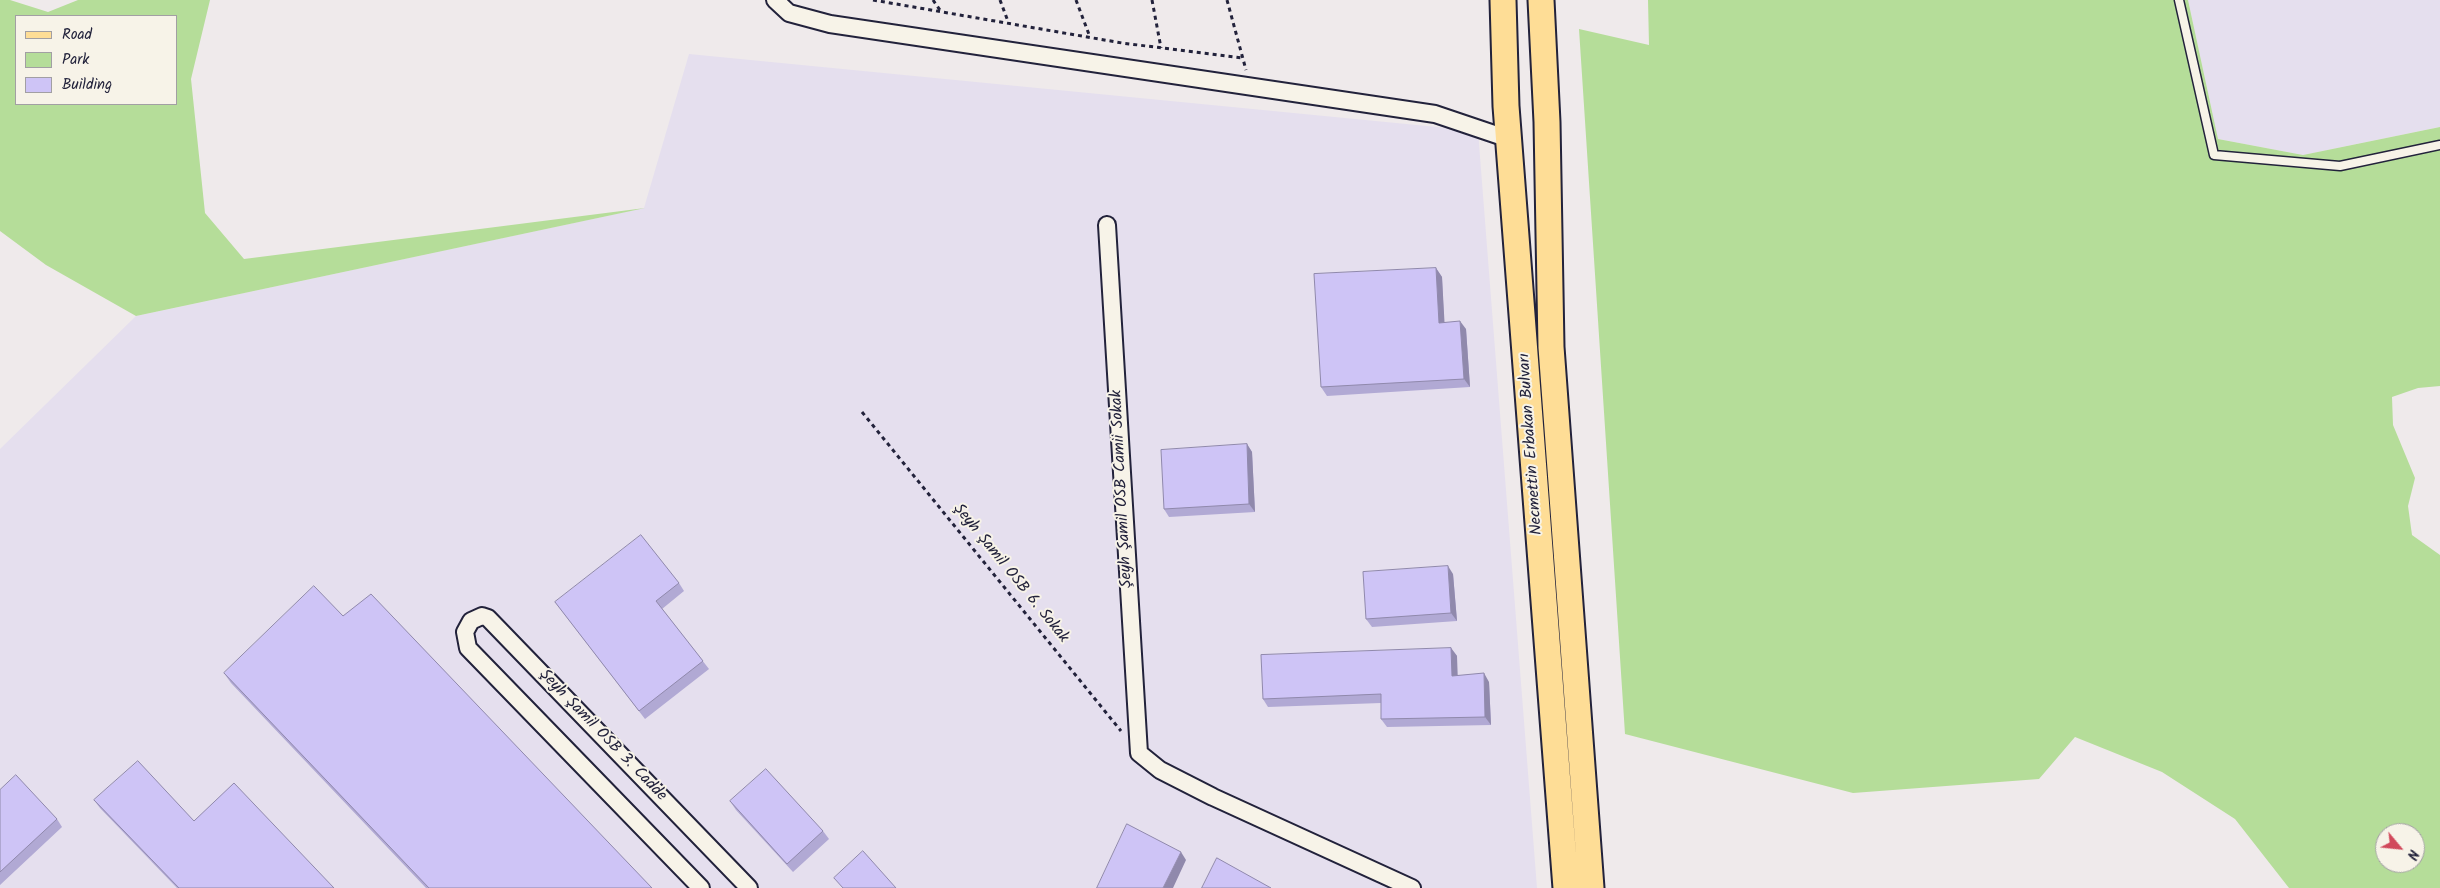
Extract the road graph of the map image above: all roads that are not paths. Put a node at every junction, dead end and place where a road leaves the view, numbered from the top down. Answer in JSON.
{"nodes":[{"id":1,"x":775,"y":0,"type":"edge"},
{"id":2,"x":1503,"y":0,"type":"edge"},
{"id":3,"x":1542,"y":0,"type":"edge"},
{"id":4,"x":2179,"y":0,"type":"edge"},
{"id":5,"x":1509,"y":139,"type":"junction"},
{"id":6,"x":2440,"y":144,"type":"edge"},
{"id":7,"x":1107,"y":225,"type":"dead end"},
{"id":8,"x":701,"y":888,"type":"edge"},
{"id":9,"x":749,"y":888,"type":"edge"},
{"id":10,"x":1412,"y":888,"type":"edge"},
{"id":11,"x":1566,"y":888,"type":"edge"},
{"id":12,"x":1590,"y":888,"type":"edge"}],
"edges":[{"from":1,"to":5,"type":"street"},
{"from":2,"to":5,"type":"main road","name":"Necmettin Erbakan Bulvarı"},
{"from":3,"to":12,"type":"main road","name":"Necmettin Erbakan Bulvarı"},
{"from":4,"to":6,"type":"lane"},
{"from":5,"to":11,"type":"main road","name":"Necmettin Erbakan Bulvarı"},
{"from":7,"to":10,"type":"street","name":"Şeyh Şamil OSB Camii Sokak"},
{"from":8,"to":9,"type":"street","name":"Şeyh Şamil OSB 3. Cadde"}]}
